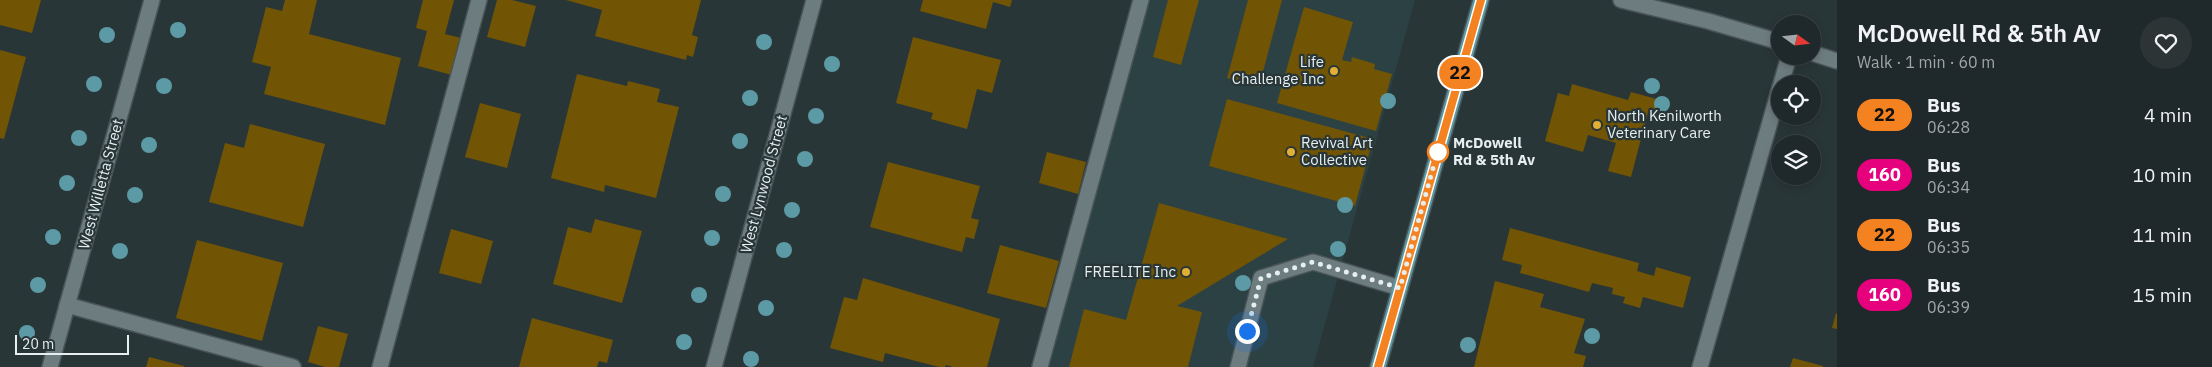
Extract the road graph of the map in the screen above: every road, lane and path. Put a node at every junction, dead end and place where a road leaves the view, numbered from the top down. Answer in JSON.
{"nodes":[{"id":1,"x":152,"y":0,"type":"edge"},
{"id":2,"x":478,"y":0,"type":"edge"},
{"id":3,"x":814,"y":0,"type":"edge"},
{"id":4,"x":1141,"y":0,"type":"edge"},
{"id":5,"x":1481,"y":0,"type":"edge"},
{"id":6,"x":1621,"y":0,"type":"edge"},
{"id":7,"x":1771,"y":39,"type":"edge"},
{"id":8,"x":1821,"y":56,"type":"edge"},
{"id":9,"x":1837,"y":61,"type":"edge"},
{"id":10,"x":1771,"y":117,"type":"edge"},
{"id":11,"x":1400,"y":288,"type":"junction"},
{"id":12,"x":68,"y":305,"type":"junction"},
{"id":13,"x":50,"y":367,"type":"edge"},
{"id":14,"x":293,"y":367,"type":"edge"},
{"id":15,"x":380,"y":367,"type":"edge"},
{"id":16,"x":714,"y":367,"type":"edge"},
{"id":17,"x":1040,"y":367,"type":"edge"},
{"id":18,"x":1238,"y":367,"type":"edge"},
{"id":19,"x":1378,"y":367,"type":"edge"},
{"id":20,"x":1700,"y":367,"type":"edge"}],
"edges":[{"from":1,"to":12,"type":"street","name":"West Willetta Street"},
{"from":2,"to":15,"type":"street"},
{"from":3,"to":16,"type":"street","name":"West Lynwood Street"},
{"from":4,"to":17,"type":"street"},
{"from":5,"to":11,"type":"main road"},
{"from":6,"to":7,"type":"street"},
{"from":8,"to":9,"type":"street"},
{"from":10,"to":20,"type":"street"},
{"from":11,"to":18,"type":"street"},
{"from":11,"to":19,"type":"main road"},
{"from":12,"to":13,"type":"street","name":"West Willetta Street"},
{"from":12,"to":14,"type":"street"}]}
